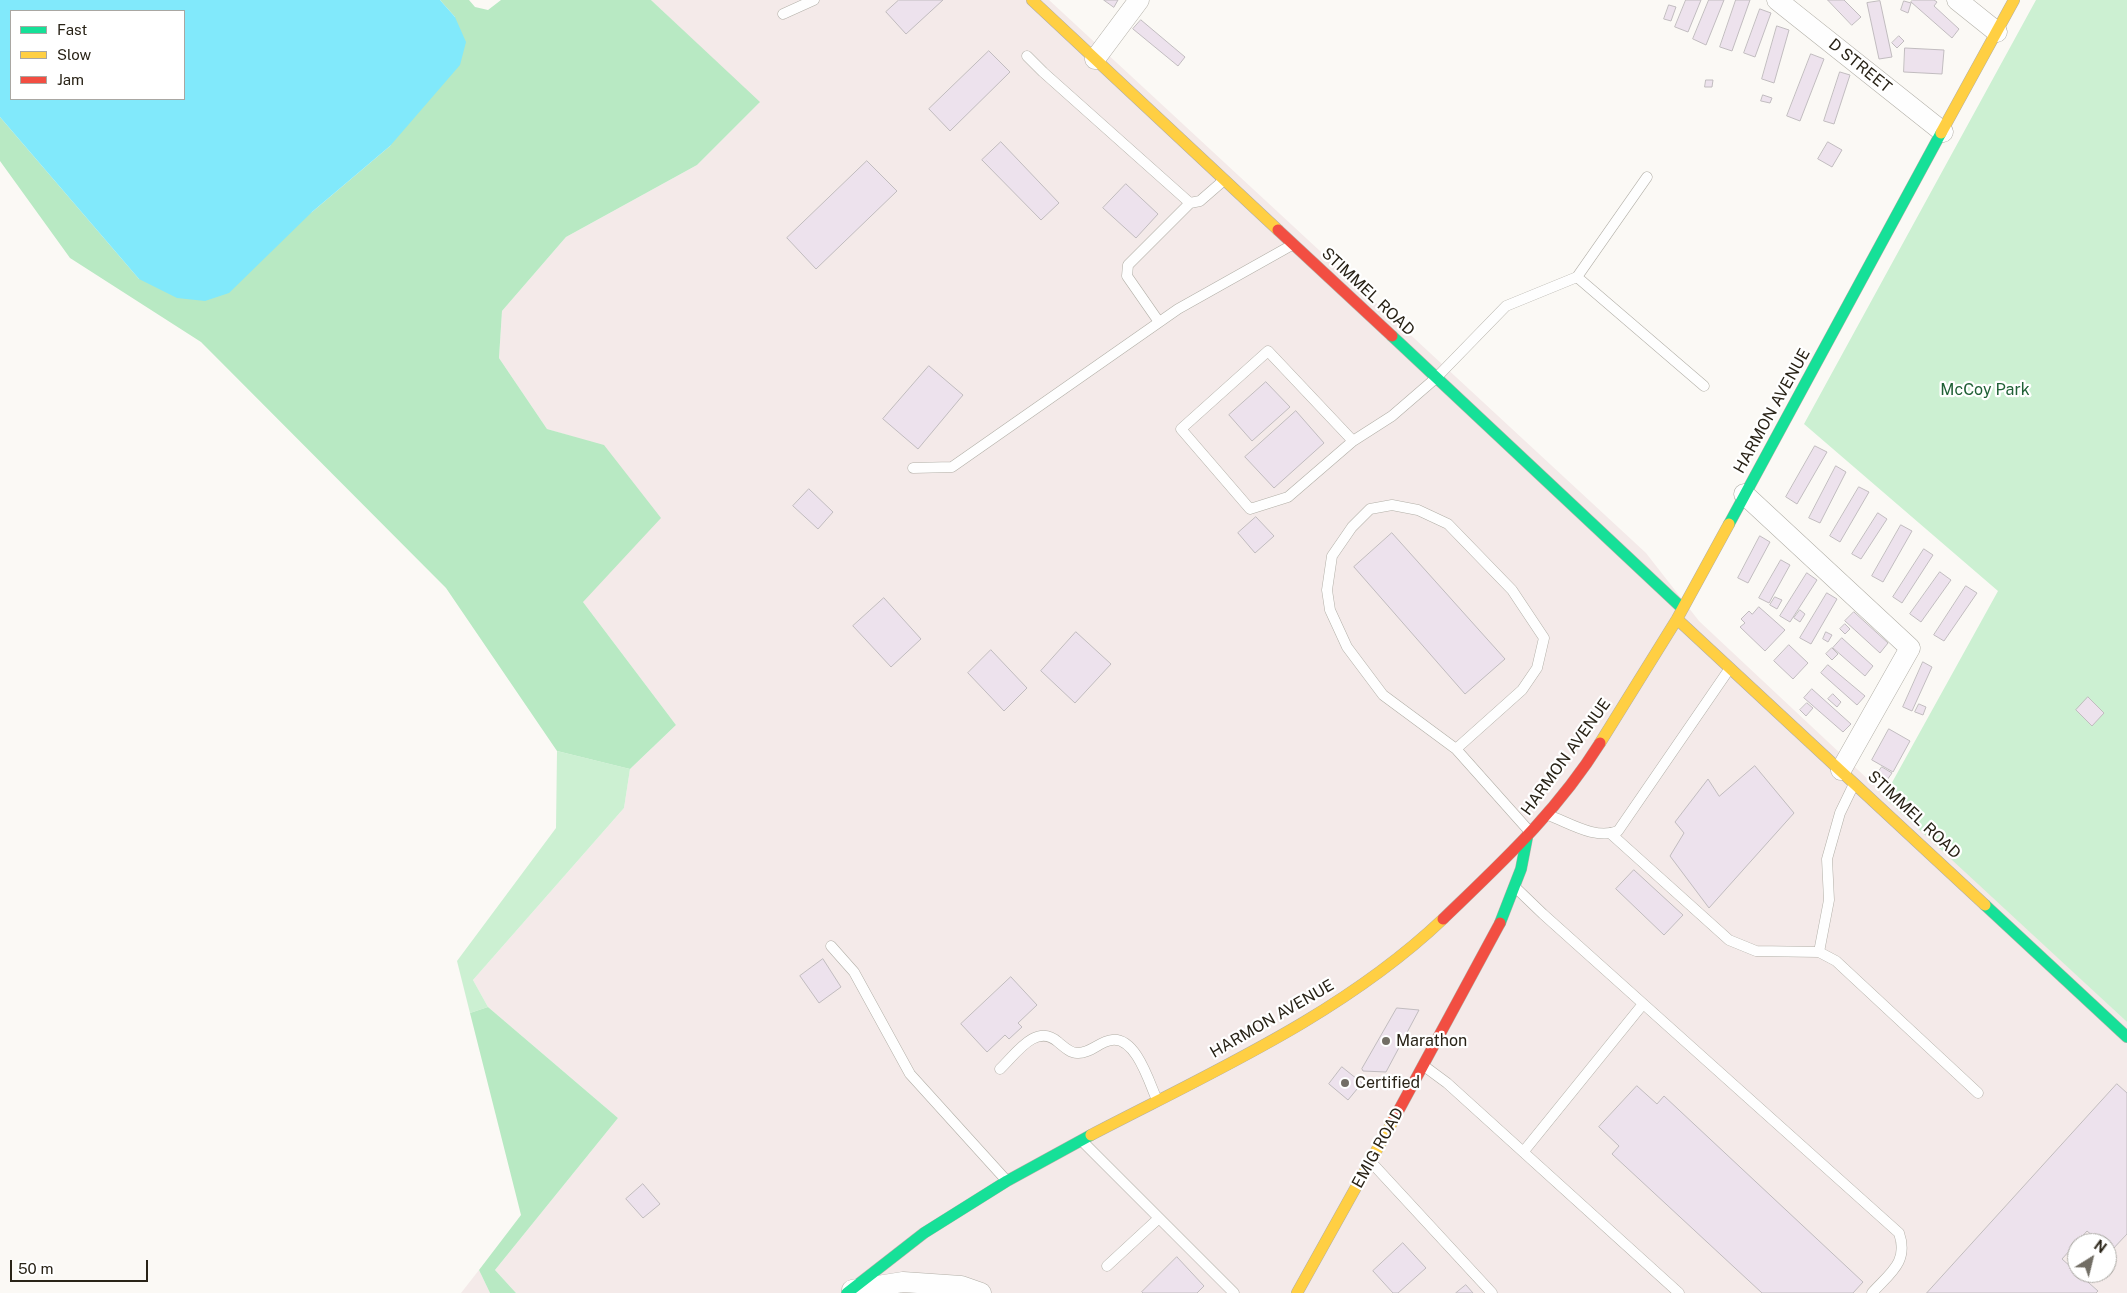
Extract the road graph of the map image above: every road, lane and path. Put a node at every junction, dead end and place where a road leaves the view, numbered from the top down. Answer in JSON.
{"nodes":[{"id":1,"x":814,"y":0,"type":"edge"},
{"id":2,"x":1032,"y":0,"type":"edge"},
{"id":3,"x":1139,"y":0,"type":"edge"},
{"id":4,"x":1777,"y":0,"type":"edge"},
{"id":5,"x":1957,"y":0,"type":"edge"},
{"id":6,"x":2014,"y":0,"type":"edge"},
{"id":7,"x":783,"y":14,"type":"dead end"},
{"id":8,"x":1997,"y":32,"type":"junction"},
{"id":9,"x":1027,"y":56,"type":"dead end"},
{"id":10,"x":1095,"y":59,"type":"junction"},
{"id":11,"x":1943,"y":132,"type":"junction"},
{"id":12,"x":1647,"y":177,"type":"dead end"},
{"id":13,"x":1224,"y":180,"type":"junction"},
{"id":14,"x":1190,"y":203,"type":"junction"},
{"id":15,"x":1293,"y":244,"type":"junction"},
{"id":16,"x":1577,"y":277,"type":"junction"},
{"id":17,"x":1159,"y":322,"type":"junction"},
{"id":18,"x":1436,"y":378,"type":"junction"},
{"id":19,"x":1704,"y":386,"type":"dead end"},
{"id":20,"x":1353,"y":441,"type":"junction"},
{"id":21,"x":913,"y":468,"type":"dead end"},
{"id":22,"x":1744,"y":494,"type":"junction"},
{"id":23,"x":1680,"y":613,"type":"junction"},
{"id":24,"x":1730,"y":668,"type":"junction"},
{"id":25,"x":1456,"y":749,"type":"junction"},
{"id":26,"x":1848,"y":776,"type":"junction"},
{"id":27,"x":1548,"y":814,"type":"junction"},
{"id":28,"x":1610,"y":834,"type":"junction"},
{"id":29,"x":1529,"y":836,"type":"junction"},
{"id":30,"x":1516,"y":888,"type":"junction"},
{"id":31,"x":831,"y":946,"type":"dead end"},
{"id":32,"x":1819,"y":952,"type":"junction"},
{"id":33,"x":1643,"y":1004,"type":"junction"},
{"id":34,"x":2127,"y":1037,"type":"edge"},
{"id":35,"x":1424,"y":1066,"type":"junction"},
{"id":36,"x":1000,"y":1069,"type":"dead end"},
{"id":37,"x":1978,"y":1093,"type":"dead end"},
{"id":38,"x":1158,"y":1100,"type":"junction"},
{"id":39,"x":1081,"y":1140,"type":"junction"},
{"id":40,"x":1524,"y":1151,"type":"junction"},
{"id":41,"x":1371,"y":1161,"type":"junction"},
{"id":42,"x":1007,"y":1181,"type":"junction"},
{"id":43,"x":1159,"y":1218,"type":"junction"},
{"id":44,"x":1107,"y":1266,"type":"dead end"},
{"id":45,"x":848,"y":1292,"type":"edge"},
{"id":46,"x":981,"y":1293,"type":"edge"},
{"id":47,"x":1234,"y":1293,"type":"edge"},
{"id":48,"x":1297,"y":1293,"type":"edge"},
{"id":49,"x":1492,"y":1293,"type":"edge"},
{"id":50,"x":1679,"y":1293,"type":"edge"},
{"id":51,"x":1872,"y":1293,"type":"edge"}],
"edges":[{"from":1,"to":7,"type":"lane"},
{"from":2,"to":10,"type":"street","name":"STIMMEL ROAD"},
{"from":3,"to":10,"type":"street"},
{"from":4,"to":11,"type":"street","name":"D STREET"},
{"from":5,"to":8,"type":"street"},
{"from":6,"to":8,"type":"street","name":"HARMON AVENUE"},
{"from":8,"to":11,"type":"street","name":"HARMON AVENUE"},
{"from":9,"to":14,"type":"lane"},
{"from":10,"to":13,"type":"street","name":"STIMMEL ROAD"},
{"from":11,"to":22,"type":"street","name":"HARMON AVENUE"},
{"from":12,"to":16,"type":"lane"},
{"from":13,"to":14,"type":"lane"},
{"from":13,"to":15,"type":"street","name":"STIMMEL ROAD"},
{"from":14,"to":17,"type":"lane"},
{"from":15,"to":17,"type":"lane"},
{"from":15,"to":18,"type":"street","name":"STIMMEL ROAD"},
{"from":16,"to":18,"type":"lane"},
{"from":16,"to":19,"type":"lane"},
{"from":17,"to":21,"type":"lane"},
{"from":18,"to":20,"type":"lane"},
{"from":18,"to":23,"type":"street","name":"STIMMEL ROAD"},
{"from":20,"to":20,"type":"lane"},
{"from":22,"to":23,"type":"street","name":"HARMON AVENUE"},
{"from":22,"to":26,"type":"street"},
{"from":23,"to":24,"type":"street","name":"STIMMEL ROAD"},
{"from":23,"to":27,"type":"street","name":"HARMON AVENUE"},
{"from":24,"to":26,"type":"street","name":"STIMMEL ROAD"},
{"from":24,"to":28,"type":"lane"},
{"from":25,"to":25,"type":"lane"},
{"from":25,"to":29,"type":"lane"},
{"from":26,"to":32,"type":"lane"},
{"from":26,"to":34,"type":"street","name":"STIMMEL ROAD"},
{"from":27,"to":28,"type":"lane"},
{"from":27,"to":29,"type":"street","name":"HARMON AVENUE"},
{"from":28,"to":32,"type":"lane"},
{"from":29,"to":30,"type":"street","name":"EMIG ROAD"},
{"from":29,"to":38,"type":"street","name":"HARMON AVENUE"},
{"from":30,"to":33,"type":"lane"},
{"from":30,"to":35,"type":"street","name":"EMIG ROAD"},
{"from":31,"to":42,"type":"lane"},
{"from":32,"to":37,"type":"lane"},
{"from":33,"to":40,"type":"lane"},
{"from":33,"to":51,"type":"lane"},
{"from":35,"to":40,"type":"lane"},
{"from":35,"to":41,"type":"street","name":"EMIG ROAD"},
{"from":36,"to":38,"type":"lane"},
{"from":38,"to":39,"type":"street","name":"HARMON AVENUE"},
{"from":39,"to":42,"type":"street","name":"HARMON AVENUE"},
{"from":39,"to":43,"type":"lane"},
{"from":40,"to":50,"type":"lane"},
{"from":41,"to":48,"type":"street","name":"EMIG ROAD"},
{"from":41,"to":49,"type":"lane"},
{"from":42,"to":45,"type":"street","name":"HARMON AVENUE"},
{"from":43,"to":44,"type":"lane"},
{"from":43,"to":47,"type":"lane"},
{"from":45,"to":46,"type":"street"}]}
